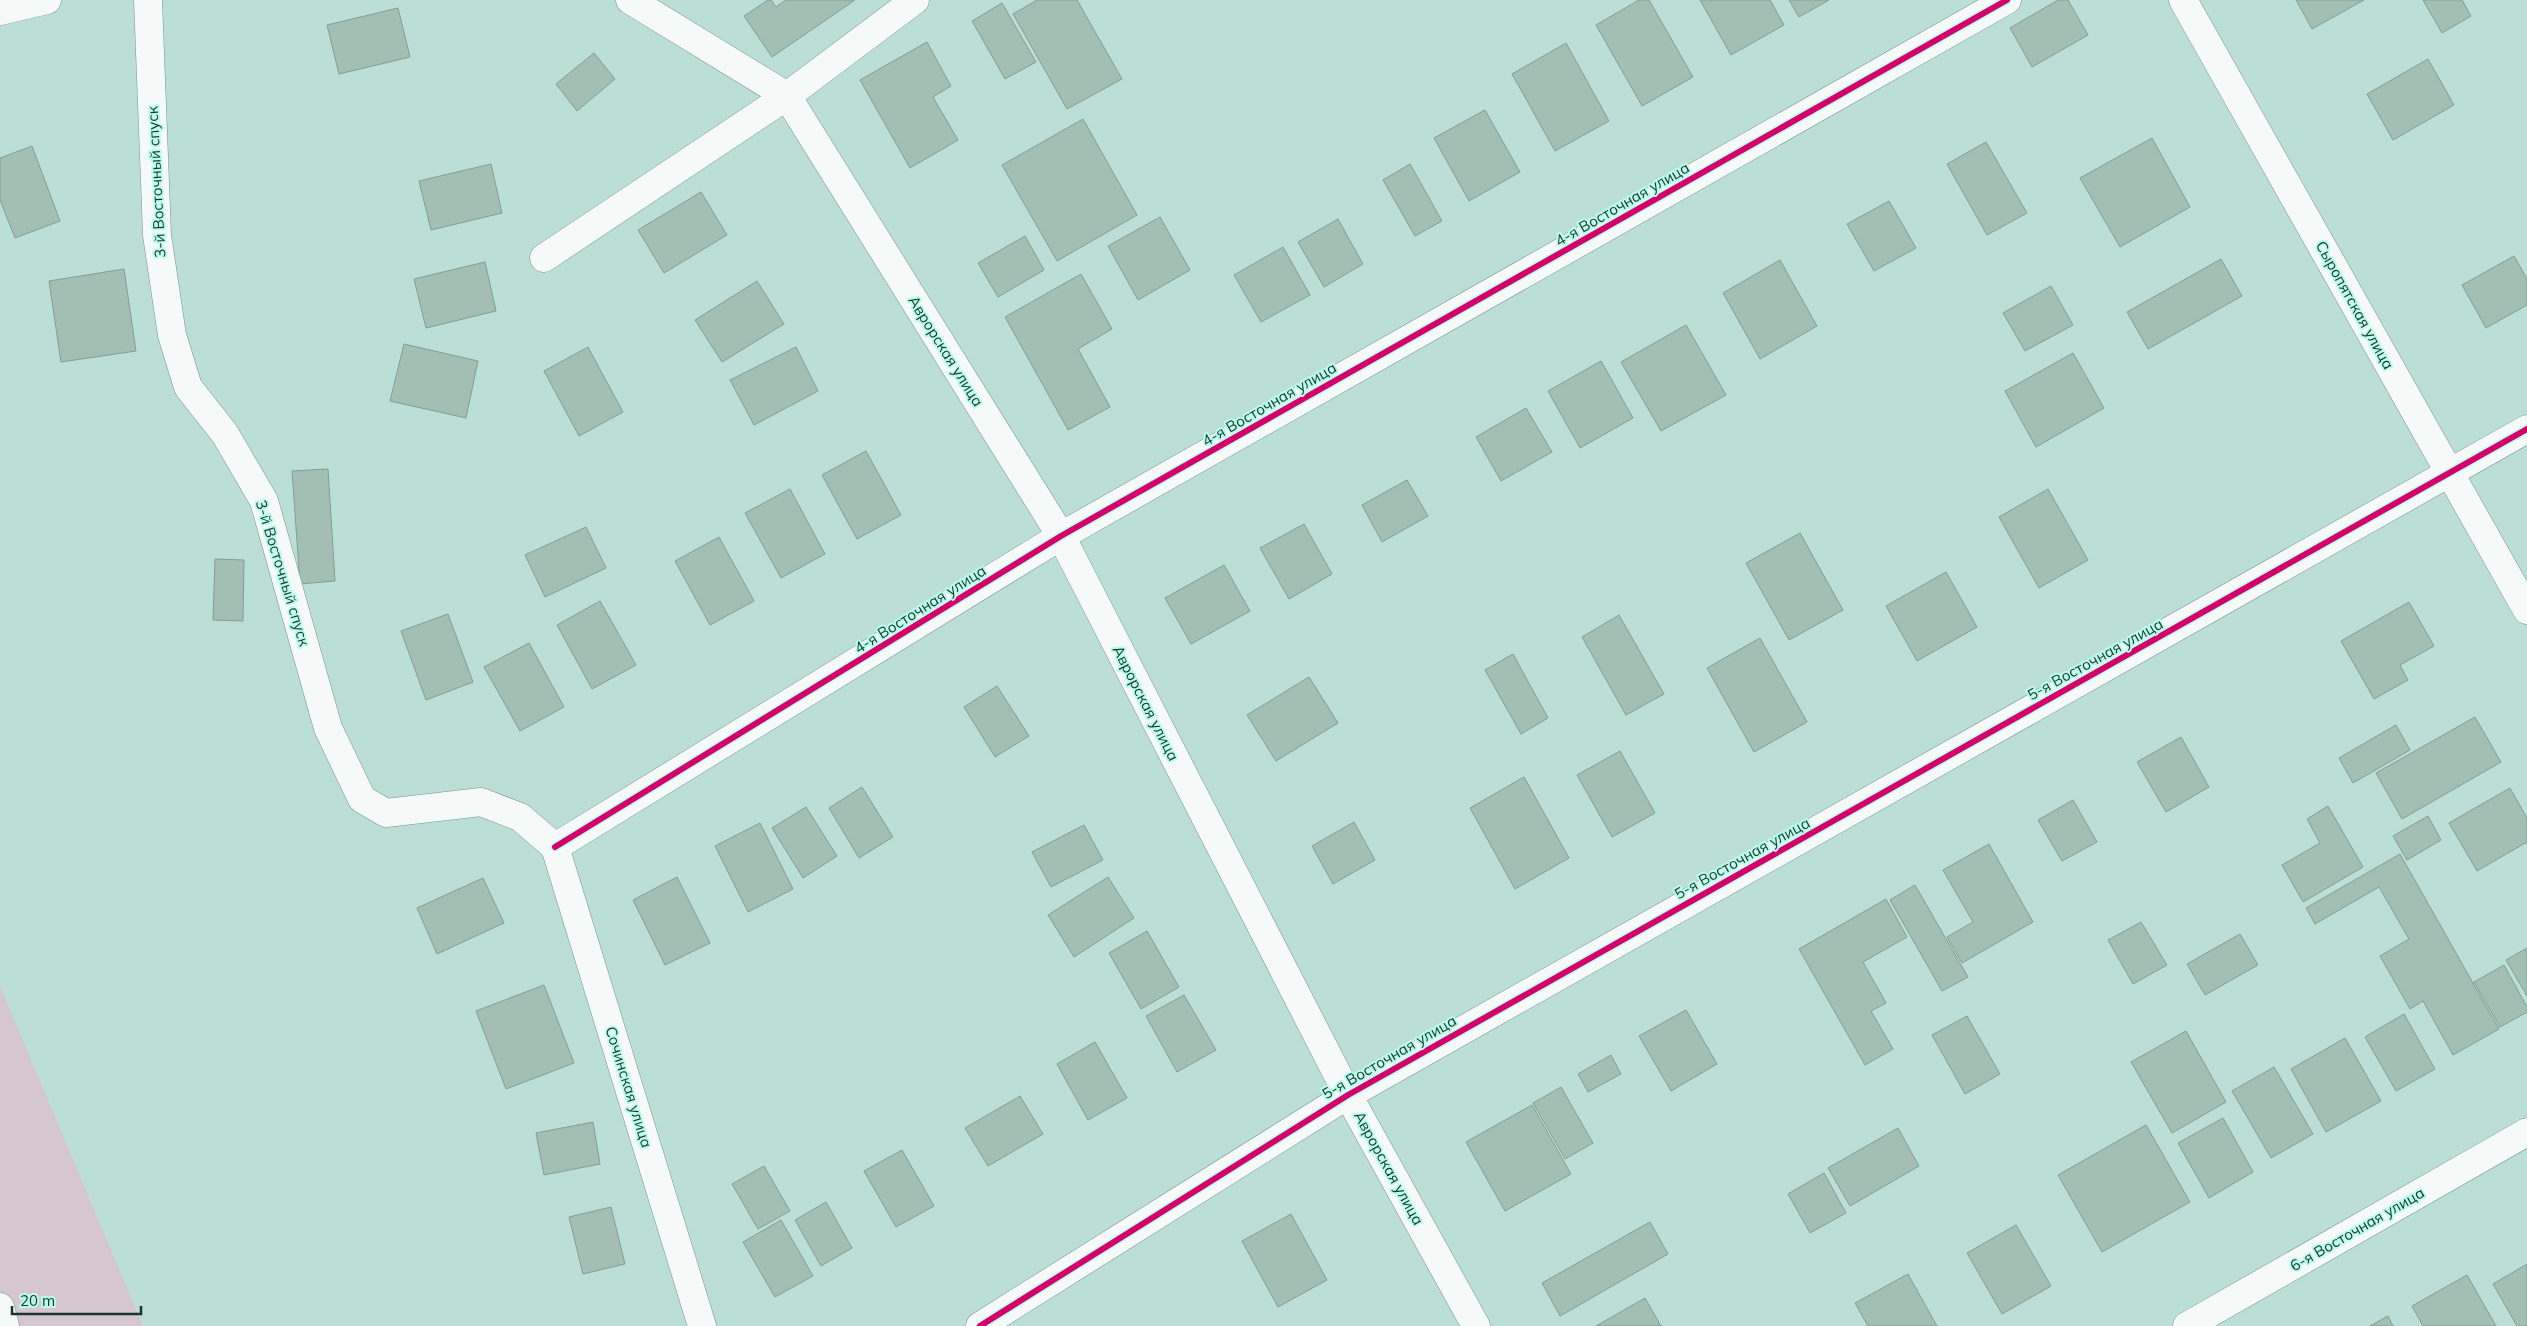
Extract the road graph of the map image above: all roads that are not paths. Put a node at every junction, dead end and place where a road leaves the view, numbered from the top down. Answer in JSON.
{"nodes":[{"id":1,"x":47,"y":0,"type":"edge"},
{"id":2,"x":148,"y":0,"type":"edge"},
{"id":3,"x":630,"y":0,"type":"edge"},
{"id":4,"x":915,"y":0,"type":"edge"},
{"id":5,"x":2007,"y":0,"type":"edge"},
{"id":6,"x":2183,"y":0,"type":"edge"},
{"id":7,"x":0,"y":11,"type":"edge"},
{"id":8,"x":787,"y":96,"type":"junction"},
{"id":9,"x":544,"y":258,"type":"dead end"},
{"id":10,"x":2527,"y":429,"type":"edge"},
{"id":11,"x":2450,"y":474,"type":"junction"},
{"id":12,"x":1061,"y":536,"type":"junction"},
{"id":13,"x":2527,"y":610,"type":"edge"},
{"id":14,"x":555,"y":848,"type":"junction"},
{"id":15,"x":1348,"y":1095,"type":"junction"},
{"id":16,"x":2527,"y":1132,"type":"edge"},
{"id":17,"x":0,"y":1307,"type":"edge"},
{"id":18,"x":5,"y":1326,"type":"edge"},
{"id":19,"x":702,"y":1326,"type":"edge"},
{"id":20,"x":980,"y":1326,"type":"edge"},
{"id":21,"x":1476,"y":1326,"type":"edge"},
{"id":22,"x":2187,"y":1326,"type":"edge"}],
"edges":[{"from":1,"to":7,"type":"street"},
{"from":2,"to":14,"type":"street","name":"3-й Восточный спуск"},
{"from":3,"to":8,"type":"street"},
{"from":4,"to":8,"type":"street"},
{"from":5,"to":12,"type":"street","name":"4-я Восточная улица"},
{"from":6,"to":11,"type":"street","name":"Сыропятская улица"},
{"from":8,"to":9,"type":"street"},
{"from":8,"to":12,"type":"street","name":"Аврорская улица"},
{"from":10,"to":11,"type":"street","name":"5-я Восточная улица"},
{"from":11,"to":13,"type":"street","name":"Сыропятская улица"},
{"from":11,"to":15,"type":"street","name":"5-я Восточная улица"},
{"from":12,"to":14,"type":"street","name":"4-я Восточная улица"},
{"from":12,"to":15,"type":"street","name":"Аврорская улица"},
{"from":14,"to":19,"type":"street","name":"Сочинская улица"},
{"from":15,"to":20,"type":"street","name":"5-я Восточная улица"},
{"from":15,"to":21,"type":"street","name":"Аврорская улица"},
{"from":16,"to":22,"type":"street","name":"6-я Восточная улица"},
{"from":17,"to":18,"type":"street"}]}
